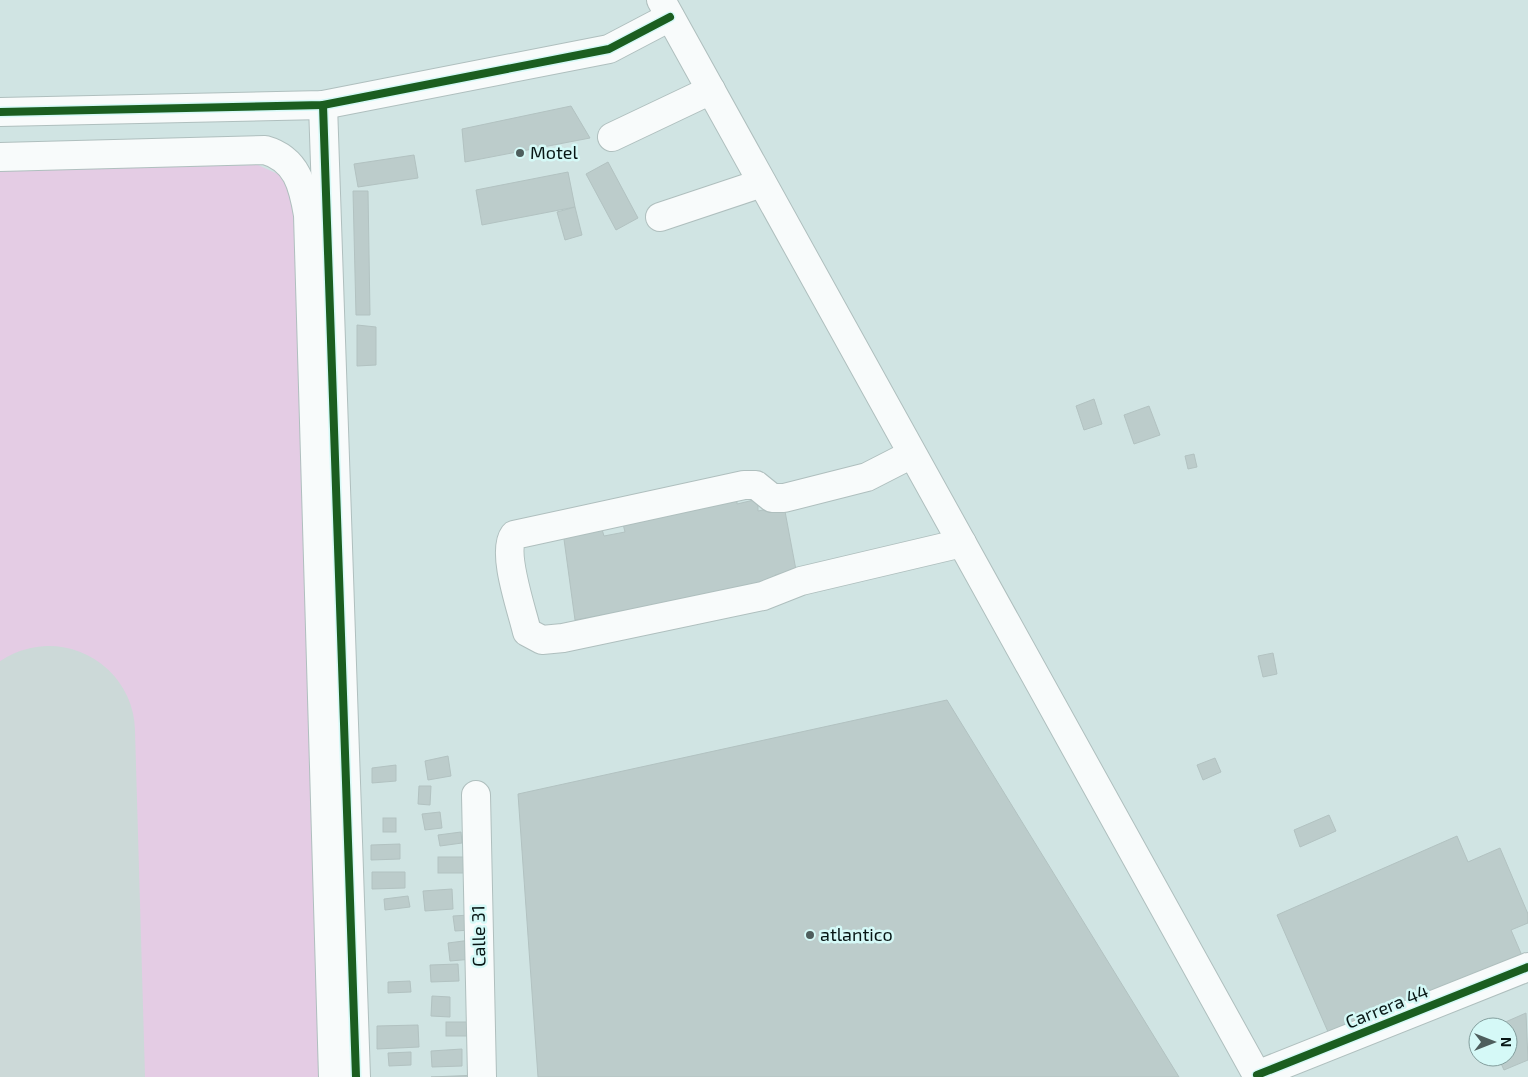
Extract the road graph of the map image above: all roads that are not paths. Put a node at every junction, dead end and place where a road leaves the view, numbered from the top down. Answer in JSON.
{"nodes":[{"id":1,"x":665,"y":8,"type":"edge"},
{"id":2,"x":710,"y":90,"type":"junction"},
{"id":3,"x":324,"y":105,"type":"junction"},
{"id":4,"x":0,"y":112,"type":"edge"},
{"id":5,"x":612,"y":137,"type":"dead end"},
{"id":6,"x":0,"y":157,"type":"edge"},
{"id":7,"x":762,"y":183,"type":"junction"},
{"id":8,"x":660,"y":217,"type":"dead end"},
{"id":9,"x":912,"y":454,"type":"junction"},
{"id":10,"x":962,"y":543,"type":"junction"},
{"id":11,"x":476,"y":795,"type":"dead end"},
{"id":12,"x":1528,"y":967,"type":"edge"},
{"id":13,"x":1258,"y":1076,"type":"edge"},
{"id":14,"x":333,"y":1077,"type":"edge"},
{"id":15,"x":356,"y":1077,"type":"edge"},
{"id":16,"x":482,"y":1077,"type":"edge"}],
"edges":[{"from":1,"to":2,"type":"main road"},
{"from":1,"to":3,"type":"main road"},
{"from":2,"to":5,"type":"main road"},
{"from":2,"to":7,"type":"main road"},
{"from":3,"to":4,"type":"main road"},
{"from":3,"to":15,"type":"main road"},
{"from":6,"to":14,"type":"main road"},
{"from":7,"to":8,"type":"main road"},
{"from":7,"to":9,"type":"main road"},
{"from":9,"to":10,"type":"main road"},
{"from":9,"to":10,"type":"main road"},
{"from":10,"to":13,"type":"main road"},
{"from":11,"to":16,"type":"main road","name":"Calle 31"},
{"from":12,"to":13,"type":"main road","name":"Carrera 44"}]}
